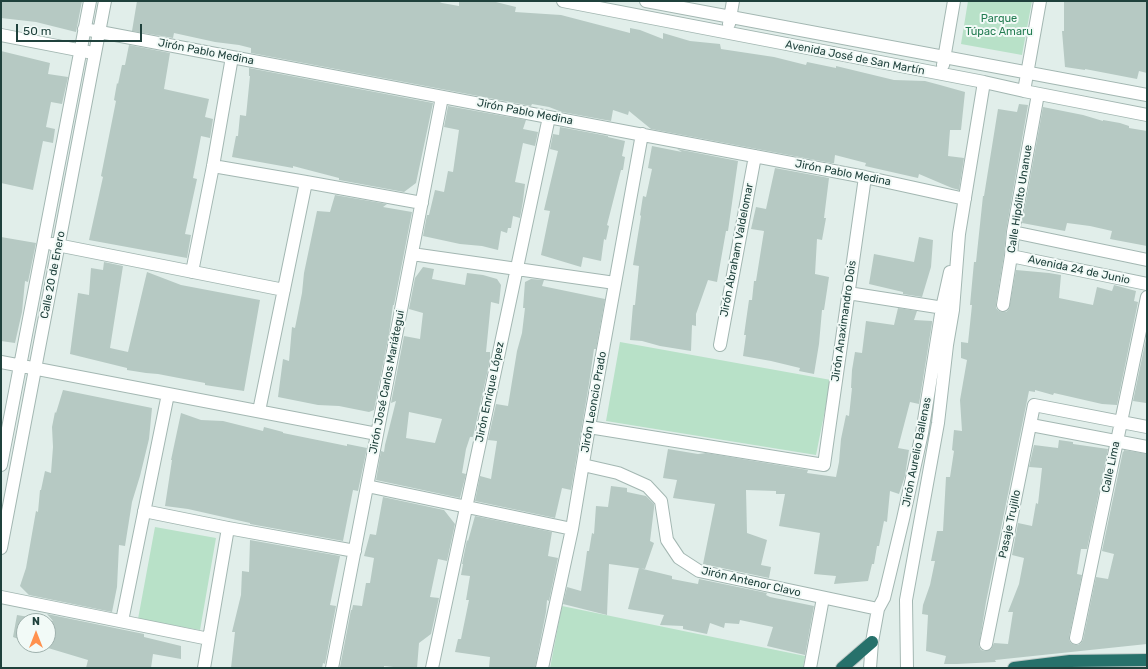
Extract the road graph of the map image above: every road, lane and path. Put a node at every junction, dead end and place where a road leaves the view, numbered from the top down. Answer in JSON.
{"nodes":[{"id":1,"x":90,"y":1,"type":"edge"},
{"id":2,"x":105,"y":1,"type":"edge"},
{"id":3,"x":562,"y":1,"type":"edge"},
{"id":4,"x":646,"y":1,"type":"edge"},
{"id":5,"x":733,"y":1,"type":"edge"},
{"id":6,"x":954,"y":1,"type":"edge"},
{"id":7,"x":1040,"y":1,"type":"edge"},
{"id":8,"x":730,"y":17,"type":"junction"},
{"id":9,"x":84,"y":29,"type":"junction"},
{"id":10,"x":99,"y":32,"type":"junction"},
{"id":11,"x":727,"y":33,"type":"junction"},
{"id":12,"x":1,"y":35,"type":"edge"},
{"id":13,"x":80,"y":50,"type":"junction"},
{"id":14,"x":95,"y":53,"type":"junction"},
{"id":15,"x":232,"y":57,"type":"junction"},
{"id":16,"x":945,"y":58,"type":"junction"},
{"id":17,"x":1027,"y":72,"type":"junction"},
{"id":18,"x":942,"y":74,"type":"junction"},
{"id":19,"x":984,"y":82,"type":"junction"},
{"id":20,"x":1024,"y":91,"type":"junction"},
{"id":21,"x":1038,"y":94,"type":"junction"},
{"id":22,"x":1147,"y":95,"type":"edge"},
{"id":23,"x":442,"y":97,"type":"junction"},
{"id":24,"x":1147,"y":115,"type":"edge"},
{"id":25,"x":549,"y":117,"type":"junction"},
{"id":26,"x":642,"y":134,"type":"junction"},
{"id":27,"x":755,"y":156,"type":"junction"},
{"id":28,"x":213,"y":166,"type":"junction"},
{"id":29,"x":865,"y":177,"type":"junction"},
{"id":30,"x":306,"y":182,"type":"junction"},
{"id":31,"x":965,"y":199,"type":"junction"},
{"id":32,"x":422,"y":203,"type":"junction"},
{"id":33,"x":1013,"y":232,"type":"junction"},
{"id":34,"x":44,"y":242,"type":"junction"},
{"id":35,"x":58,"y":245,"type":"junction"},
{"id":36,"x":412,"y":254,"type":"junction"},
{"id":37,"x":1011,"y":256,"type":"junction"},
{"id":38,"x":1147,"y":260,"type":"edge"},
{"id":39,"x":516,"y":269,"type":"junction"},
{"id":40,"x":192,"y":272,"type":"junction"},
{"id":41,"x":615,"y":283,"type":"junction"},
{"id":42,"x":1147,"y":284,"type":"edge"},
{"id":43,"x":284,"y":290,"type":"junction"},
{"id":44,"x":848,"y":293,"type":"junction"},
{"id":45,"x":1147,"y":297,"type":"edge"},
{"id":46,"x":1003,"y":305,"type":"dead end"},
{"id":47,"x":947,"y":309,"type":"junction"},
{"id":48,"x":720,"y":345,"type":"dead end"},
{"id":49,"x":1,"y":362,"type":"edge"},
{"id":50,"x":20,"y":366,"type":"junction"},
{"id":51,"x":35,"y":369,"type":"junction"},
{"id":52,"x":168,"y":394,"type":"junction"},
{"id":53,"x":259,"y":411,"type":"junction"},
{"id":54,"x":1122,"y":421,"type":"junction"},
{"id":55,"x":1031,"y":425,"type":"junction"},
{"id":56,"x":589,"y":427,"type":"junction"},
{"id":57,"x":1147,"y":427,"type":"edge"},
{"id":58,"x":377,"y":434,"type":"junction"},
{"id":59,"x":1117,"y":441,"type":"junction"},
{"id":60,"x":1147,"y":447,"type":"edge"},
{"id":61,"x":1,"y":465,"type":"edge"},
{"id":62,"x":583,"y":465,"type":"junction"},
{"id":63,"x":367,"y":486,"type":"junction"},
{"id":64,"x":5,"y":501,"type":"edge"},
{"id":65,"x":465,"y":506,"type":"junction"},
{"id":66,"x":144,"y":511,"type":"junction"},
{"id":67,"x":228,"y":528,"type":"junction"},
{"id":68,"x":572,"y":529,"type":"junction"},
{"id":69,"x":1,"y":548,"type":"edge"},
{"id":70,"x":355,"y":551,"type":"junction"},
{"id":71,"x":1,"y":597,"type":"edge"},
{"id":72,"x":823,"y":598,"type":"junction"},
{"id":73,"x":884,"y":598,"type":"junction"},
{"id":74,"x":906,"y":600,"type":"junction"},
{"id":75,"x":878,"y":609,"type":"junction"},
{"id":76,"x":122,"y":621,"type":"junction"},
{"id":77,"x":1076,"y":638,"type":"dead end"},
{"id":78,"x":209,"y":639,"type":"junction"},
{"id":79,"x":872,"y":642,"type":"junction"},
{"id":80,"x":986,"y":644,"type":"dead end"},
{"id":81,"x":1147,"y":660,"type":"edge"},
{"id":82,"x":1147,"y":664,"type":"edge"},
{"id":83,"x":204,"y":668,"type":"edge"},
{"id":84,"x":332,"y":668,"type":"edge"},
{"id":85,"x":432,"y":668,"type":"edge"},
{"id":86,"x":542,"y":668,"type":"edge"},
{"id":87,"x":810,"y":668,"type":"edge"},
{"id":88,"x":842,"y":668,"type":"edge"},
{"id":89,"x":870,"y":668,"type":"edge"},
{"id":90,"x":907,"y":668,"type":"edge"},
{"id":91,"x":1014,"y":668,"type":"edge"},
{"id":92,"x":1123,"y":668,"type":"edge"}],
"edges":[{"from":1,"to":9,"type":"street","name":"Calle 20 de Enero"},
{"from":2,"to":10,"type":"street","name":"Calle 20 de Enero"},
{"from":3,"to":11,"type":"street","name":"Avenida José de San Martín"},
{"from":4,"to":8,"type":"street","name":"Avenida José de San Martín"},
{"from":5,"to":8,"type":"street"},
{"from":6,"to":16,"type":"street"},
{"from":7,"to":17,"type":"street"},
{"from":8,"to":11,"type":"street"},
{"from":8,"to":16,"type":"street","name":"Avenida José de San Martín"},
{"from":9,"to":10,"type":"street","name":"Jirón Pablo Medina"},
{"from":9,"to":13,"type":"street","name":"Calle 20 de Enero"},
{"from":10,"to":14,"type":"street","name":"Calle 20 de Enero"},
{"from":10,"to":15,"type":"street","name":"Jirón Pablo Medina"},
{"from":11,"to":18,"type":"street","name":"Avenida José de San Martín"},
{"from":12,"to":13,"type":"street"},
{"from":13,"to":14,"type":"street"},
{"from":13,"to":34,"type":"street","name":"Calle 20 de Enero"},
{"from":14,"to":35,"type":"street","name":"Calle 20 de Enero"},
{"from":15,"to":23,"type":"street","name":"Jirón Pablo Medina"},
{"from":15,"to":28,"type":"street"},
{"from":16,"to":17,"type":"street","name":"Avenida José de San Martín"},
{"from":16,"to":18,"type":"street"},
{"from":17,"to":20,"type":"street"},
{"from":17,"to":22,"type":"street","name":"Avenida José de San Martín"},
{"from":18,"to":19,"type":"street","name":"Avenida José de San Martín"},
{"from":19,"to":20,"type":"street","name":"Avenida José de San Martín"},
{"from":19,"to":31,"type":"street","name":"Jirón Aurelio Ballenas"},
{"from":20,"to":21,"type":"street","name":"Avenida José de San Martín"},
{"from":21,"to":24,"type":"street","name":"Avenida José de San Martín"},
{"from":21,"to":33,"type":"street","name":"Calle Hipólito Unanue"},
{"from":23,"to":25,"type":"street","name":"Jirón Pablo Medina"},
{"from":23,"to":32,"type":"street","name":"Jirón José Carlos Mariátegui"},
{"from":25,"to":26,"type":"street","name":"Jirón Pablo Medina"},
{"from":25,"to":39,"type":"street","name":"Jirón Enrique López"},
{"from":26,"to":27,"type":"street","name":"Jirón Pablo Medina"},
{"from":26,"to":41,"type":"street","name":"Jirón Leoncio Prado"},
{"from":27,"to":29,"type":"street","name":"Jirón Pablo Medina"},
{"from":27,"to":48,"type":"street","name":"Jirón Abraham Valdelomar"},
{"from":28,"to":30,"type":"street"},
{"from":28,"to":40,"type":"street"},
{"from":29,"to":31,"type":"street","name":"Jirón Pablo Medina"},
{"from":29,"to":44,"type":"street","name":"Jirón Anaximandro Dois"},
{"from":30,"to":32,"type":"street"},
{"from":30,"to":43,"type":"street"},
{"from":31,"to":47,"type":"street","name":"Jirón Aurelio Ballenas"},
{"from":32,"to":36,"type":"street","name":"Jirón José Carlos Mariátegui"},
{"from":33,"to":37,"type":"street","name":"Calle Hipólito Unanue"},
{"from":33,"to":38,"type":"street"},
{"from":34,"to":35,"type":"street"},
{"from":34,"to":50,"type":"street","name":"Calle 20 de Enero"},
{"from":35,"to":40,"type":"street"},
{"from":35,"to":51,"type":"street","name":"Calle 20 de Enero"},
{"from":36,"to":39,"type":"street"},
{"from":36,"to":58,"type":"street","name":"Jirón José Carlos Mariátegui"},
{"from":37,"to":42,"type":"street","name":"Avenida 24 de Junio"},
{"from":37,"to":46,"type":"street","name":"Calle Hipólito Unanue"},
{"from":39,"to":41,"type":"street"},
{"from":39,"to":65,"type":"street","name":"Jirón Enrique López"},
{"from":40,"to":43,"type":"street"},
{"from":41,"to":56,"type":"street","name":"Jirón Leoncio Prado"},
{"from":43,"to":53,"type":"street"},
{"from":44,"to":47,"type":"street"},
{"from":44,"to":56,"type":"street","name":"Jirón Anaximandro Dois"},
{"from":45,"to":54,"type":"street","name":"Calle Lima"},
{"from":47,"to":73,"type":"street","name":"Jirón Aurelio Ballenas"},
{"from":47,"to":74,"type":"street","name":"Jirón Aurelio Ballenas"},
{"from":49,"to":50,"type":"street"},
{"from":50,"to":51,"type":"street"},
{"from":50,"to":61,"type":"street","name":"Calle 20 de Enero"},
{"from":51,"to":52,"type":"street"},
{"from":51,"to":64,"type":"street","name":"Calle 20 de Enero"},
{"from":52,"to":53,"type":"street"},
{"from":52,"to":66,"type":"street"},
{"from":53,"to":58,"type":"street"},
{"from":54,"to":55,"type":"street","name":"Pasaje Trujillo"},
{"from":54,"to":57,"type":"street"},
{"from":54,"to":59,"type":"street","name":"Calle Lima"},
{"from":55,"to":59,"type":"street"},
{"from":55,"to":80,"type":"street","name":"Pasaje Trujillo"},
{"from":56,"to":62,"type":"street","name":"Jirón Leoncio Prado"},
{"from":58,"to":63,"type":"street","name":"Jirón José Carlos Mariátegui"},
{"from":59,"to":60,"type":"street"},
{"from":59,"to":77,"type":"street","name":"Calle Lima"},
{"from":62,"to":68,"type":"street","name":"Jirón Leoncio Prado"},
{"from":62,"to":72,"type":"street","name":"Jirón Antenor Clavo"},
{"from":63,"to":65,"type":"street"},
{"from":63,"to":70,"type":"street","name":"Jirón José Carlos Mariátegui"},
{"from":64,"to":69,"type":"street","name":"Calle 20 de Enero"},
{"from":65,"to":68,"type":"street"},
{"from":65,"to":85,"type":"street","name":"Jirón Enrique López"},
{"from":66,"to":67,"type":"street"},
{"from":66,"to":76,"type":"street"},
{"from":67,"to":70,"type":"street"},
{"from":67,"to":78,"type":"street"},
{"from":68,"to":86,"type":"street","name":"Jirón Leoncio Prado"},
{"from":70,"to":84,"type":"street","name":"Jirón José Carlos Mariátegui"},
{"from":71,"to":76,"type":"street"},
{"from":72,"to":75,"type":"street","name":"Jirón Antenor Clavo"},
{"from":72,"to":87,"type":"street"},
{"from":73,"to":74,"type":"street"},
{"from":73,"to":75,"type":"street","name":"Jirón Aurelio Ballenas"},
{"from":74,"to":90,"type":"street","name":"Jirón Aurelio Ballenas"},
{"from":75,"to":79,"type":"street","name":"Jirón Aurelio Ballenas"},
{"from":76,"to":78,"type":"street"},
{"from":78,"to":83,"type":"street"},
{"from":79,"to":88,"type":"highway"},
{"from":79,"to":89,"type":"street","name":"Jirón Aurelio Ballenas"},
{"from":81,"to":91,"type":"highway"},
{"from":82,"to":92,"type":"highway"}]}
